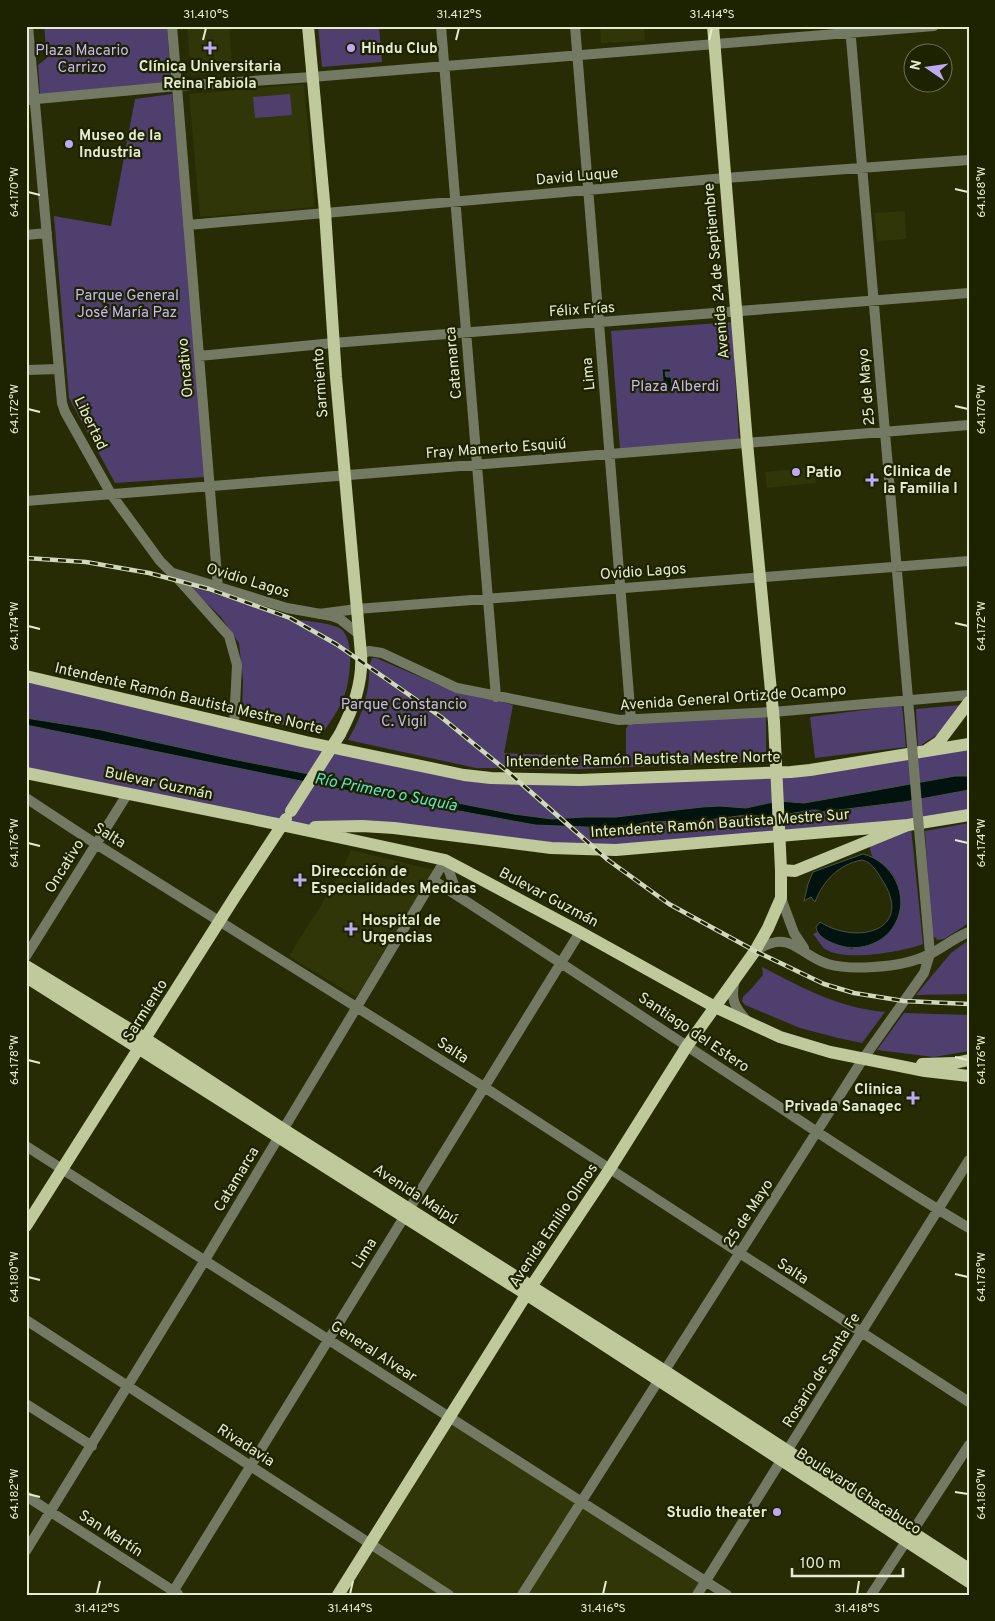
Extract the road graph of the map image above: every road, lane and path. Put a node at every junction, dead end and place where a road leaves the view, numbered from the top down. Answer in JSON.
{"nodes":[{"id":1,"x":28,"y":26,"type":"edge"},
{"id":2,"x":172,"y":26,"type":"edge"},
{"id":3,"x":308,"y":26,"type":"edge"},
{"id":4,"x":441,"y":26,"type":"edge"},
{"id":5,"x":575,"y":26,"type":"edge"},
{"id":6,"x":712,"y":26,"type":"edge"},
{"id":7,"x":934,"y":26,"type":"edge"},
{"id":8,"x":850,"y":30,"type":"edge"},
{"id":9,"x":714,"y":44,"type":"junction"},
{"id":10,"x":577,"y":55,"type":"junction"},
{"id":11,"x":444,"y":65,"type":"junction"},
{"id":12,"x":312,"y":77,"type":"junction"},
{"id":13,"x":177,"y":86,"type":"junction"},
{"id":14,"x":30,"y":100,"type":"edge"},
{"id":15,"x":969,"y":160,"type":"edge"},
{"id":16,"x":862,"y":168,"type":"junction"},
{"id":17,"x":725,"y":178,"type":"junction"},
{"id":18,"x":588,"y":190,"type":"junction"},
{"id":19,"x":455,"y":202,"type":"junction"},
{"id":20,"x":325,"y":212,"type":"junction"},
{"id":21,"x":188,"y":225,"type":"junction"},
{"id":22,"x":47,"y":233,"type":"junction"},
{"id":23,"x":26,"y":235,"type":"edge"},
{"id":24,"x":969,"y":293,"type":"edge"},
{"id":25,"x":874,"y":300,"type":"junction"},
{"id":26,"x":736,"y":311,"type":"junction"},
{"id":27,"x":599,"y":322,"type":"junction"},
{"id":28,"x":466,"y":333,"type":"junction"},
{"id":29,"x":333,"y":343,"type":"junction"},
{"id":30,"x":199,"y":356,"type":"junction"},
{"id":31,"x":59,"y":369,"type":"junction"},
{"id":32,"x":26,"y":370,"type":"edge"},
{"id":33,"x":969,"y":425,"type":"edge"},
{"id":34,"x":885,"y":432,"type":"junction"},
{"id":35,"x":747,"y":443,"type":"junction"},
{"id":36,"x":609,"y":454,"type":"junction"},
{"id":37,"x":477,"y":464,"type":"junction"},
{"id":38,"x":344,"y":474,"type":"junction"},
{"id":39,"x":210,"y":486,"type":"junction"},
{"id":40,"x":111,"y":494,"type":"junction"},
{"id":41,"x":26,"y":501,"type":"edge"},
{"id":42,"x":969,"y":561,"type":"edge"},
{"id":43,"x":896,"y":567,"type":"junction"},
{"id":44,"x":169,"y":572,"type":"junction"},
{"id":45,"x":760,"y":577,"type":"junction"},
{"id":46,"x":218,"y":588,"type":"junction"},
{"id":47,"x":620,"y":588,"type":"junction"},
{"id":48,"x":488,"y":598,"type":"junction"},
{"id":49,"x":357,"y":609,"type":"junction"},
{"id":50,"x":319,"y":614,"type":"junction"},
{"id":51,"x":360,"y":635,"type":"junction"},
{"id":52,"x":362,"y":654,"type":"junction"},
{"id":53,"x":26,"y":676,"type":"edge"},
{"id":54,"x":969,"y":695,"type":"edge"},
{"id":55,"x":496,"y":697,"type":"junction"},
{"id":56,"x":908,"y":700,"type":"junction"},
{"id":57,"x":969,"y":702,"type":"edge"},
{"id":58,"x":777,"y":715,"type":"junction"},
{"id":59,"x":631,"y":720,"type":"junction"},
{"id":60,"x":234,"y":725,"type":"junction"},
{"id":61,"x":969,"y":744,"type":"edge"},
{"id":62,"x":925,"y":752,"type":"junction"},
{"id":63,"x":26,"y":773,"type":"edge"},
{"id":64,"x":128,"y":793,"type":"junction"},
{"id":65,"x":26,"y":798,"type":"edge"},
{"id":66,"x":969,"y":815,"type":"edge"},
{"id":67,"x":288,"y":826,"type":"junction"},
{"id":68,"x":914,"y":827,"type":"junction"},
{"id":69,"x":96,"y":844,"type":"junction"},
{"id":70,"x":445,"y":860,"type":"junction"},
{"id":71,"x":781,"y":870,"type":"junction"},
{"id":72,"x":433,"y":880,"type":"junction"},
{"id":73,"x":458,"y":896,"type":"junction"},
{"id":74,"x":781,"y":898,"type":"junction"},
{"id":75,"x":220,"y":921,"type":"junction"},
{"id":76,"x":580,"y":932,"type":"junction"},
{"id":77,"x":969,"y":932,"type":"edge"},
{"id":78,"x":754,"y":951,"type":"junction"},
{"id":79,"x":930,"y":954,"type":"junction"},
{"id":80,"x":26,"y":956,"type":"edge"},
{"id":81,"x":814,"y":957,"type":"junction"},
{"id":82,"x":561,"y":962,"type":"junction"},
{"id":83,"x":26,"y":966,"type":"edge"},
{"id":84,"x":26,"y":977,"type":"edge"},
{"id":85,"x":735,"y":979,"type":"junction"},
{"id":86,"x":357,"y":1006,"type":"junction"},
{"id":87,"x":715,"y":1007,"type":"junction"},
{"id":88,"x":749,"y":1023,"type":"junction"},
{"id":89,"x":143,"y":1044,"type":"junction"},
{"id":90,"x":687,"y":1046,"type":"junction"},
{"id":91,"x":863,"y":1059,"type":"junction"},
{"id":92,"x":969,"y":1060,"type":"edge"},
{"id":93,"x":893,"y":1064,"type":"junction"},
{"id":94,"x":969,"y":1076,"type":"edge"},
{"id":95,"x":484,"y":1088,"type":"junction"},
{"id":96,"x":817,"y":1132,"type":"junction"},
{"id":97,"x":281,"y":1133,"type":"junction"},
{"id":98,"x":26,"y":1146,"type":"edge"},
{"id":99,"x":969,"y":1160,"type":"edge"},
{"id":100,"x":62,"y":1169,"type":"junction"},
{"id":101,"x":610,"y":1170,"type":"junction"},
{"id":102,"x":937,"y":1210,"type":"junction"},
{"id":103,"x":407,"y":1213,"type":"junction"},
{"id":104,"x":26,"y":1226,"type":"edge"},
{"id":105,"x":969,"y":1228,"type":"edge"},
{"id":106,"x":739,"y":1254,"type":"junction"},
{"id":107,"x":205,"y":1260,"type":"junction"},
{"id":108,"x":529,"y":1291,"type":"junction"},
{"id":109,"x":26,"y":1320,"type":"edge"},
{"id":110,"x":862,"y":1332,"type":"junction"},
{"id":111,"x":329,"y":1340,"type":"junction"},
{"id":112,"x":662,"y":1376,"type":"junction"},
{"id":113,"x":128,"y":1386,"type":"junction"},
{"id":114,"x":969,"y":1402,"type":"edge"},
{"id":115,"x":26,"y":1404,"type":"edge"},
{"id":116,"x":450,"y":1417,"type":"junction"},
{"id":117,"x":969,"y":1445,"type":"edge"},
{"id":118,"x":92,"y":1446,"type":"junction"},
{"id":119,"x":785,"y":1456,"type":"junction"},
{"id":120,"x":251,"y":1466,"type":"junction"},
{"id":121,"x":26,"y":1496,"type":"edge"},
{"id":122,"x":582,"y":1501,"type":"junction"},
{"id":123,"x":51,"y":1512,"type":"junction"},
{"id":124,"x":909,"y":1537,"type":"junction"},
{"id":125,"x":370,"y":1544,"type":"junction"},
{"id":126,"x":26,"y":1551,"type":"edge"},
{"id":127,"x":969,"y":1569,"type":"edge"},
{"id":128,"x":706,"y":1581,"type":"junction"},
{"id":129,"x":969,"y":1582,"type":"edge"},
{"id":130,"x":175,"y":1594,"type":"edge"},
{"id":131,"x":338,"y":1595,"type":"edge"},
{"id":132,"x":449,"y":1595,"type":"edge"},
{"id":133,"x":522,"y":1595,"type":"edge"},
{"id":134,"x":697,"y":1595,"type":"edge"},
{"id":135,"x":727,"y":1595,"type":"edge"},
{"id":136,"x":871,"y":1595,"type":"edge"}],
"edges":[{"from":1,"to":14,"type":"street","name":"Libertad"},
{"from":2,"to":13,"type":"street","name":"Oncativo"},
{"from":3,"to":12,"type":"main road","name":"Sarmiento"},
{"from":4,"to":11,"type":"street","name":"Catamarca"},
{"from":5,"to":10,"type":"street","name":"Lima"},
{"from":6,"to":9,"type":"main road","name":"Avenida 24 de Septiembre"},
{"from":7,"to":8,"type":"street"},
{"from":8,"to":9,"type":"street"},
{"from":8,"to":16,"type":"street","name":"25 de Mayo"},
{"from":9,"to":10,"type":"street"},
{"from":9,"to":17,"type":"main road","name":"Avenida 24 de Septiembre"},
{"from":10,"to":11,"type":"street"},
{"from":10,"to":18,"type":"street","name":"Lima"},
{"from":11,"to":12,"type":"street"},
{"from":11,"to":19,"type":"street","name":"Catamarca"},
{"from":12,"to":13,"type":"street"},
{"from":12,"to":20,"type":"main road","name":"Sarmiento"},
{"from":13,"to":14,"type":"street"},
{"from":13,"to":21,"type":"street","name":"Oncativo"},
{"from":14,"to":22,"type":"street","name":"Libertad"},
{"from":15,"to":16,"type":"street","name":"David Luque"},
{"from":16,"to":17,"type":"street","name":"David Luque"},
{"from":16,"to":25,"type":"street","name":"25 de Mayo"},
{"from":17,"to":18,"type":"street","name":"David Luque"},
{"from":17,"to":26,"type":"main road","name":"Avenida 24 de Septiembre"},
{"from":18,"to":19,"type":"street","name":"David Luque"},
{"from":18,"to":27,"type":"street","name":"Lima"},
{"from":19,"to":20,"type":"street","name":"David Luque"},
{"from":19,"to":28,"type":"street","name":"Catamarca"},
{"from":20,"to":21,"type":"street","name":"David Luque"},
{"from":20,"to":29,"type":"main road","name":"Sarmiento"},
{"from":21,"to":30,"type":"street","name":"Oncativo"},
{"from":22,"to":23,"type":"street"},
{"from":22,"to":31,"type":"street","name":"Libertad"},
{"from":24,"to":25,"type":"street","name":"Félix Frías"},
{"from":25,"to":26,"type":"street","name":"Félix Frías"},
{"from":25,"to":34,"type":"street","name":"25 de Mayo"},
{"from":26,"to":27,"type":"street","name":"Félix Frías"},
{"from":26,"to":35,"type":"main road","name":"Avenida 24 de Septiembre"},
{"from":27,"to":28,"type":"street","name":"Félix Frías"},
{"from":27,"to":36,"type":"street","name":"Lima"},
{"from":28,"to":29,"type":"street","name":"Félix Frías"},
{"from":28,"to":37,"type":"street","name":"Catamarca"},
{"from":29,"to":30,"type":"street","name":"Félix Frías"},
{"from":29,"to":38,"type":"main road","name":"Sarmiento"},
{"from":30,"to":39,"type":"street","name":"Oncativo"},
{"from":31,"to":32,"type":"street"},
{"from":31,"to":40,"type":"street","name":"Libertad"},
{"from":33,"to":34,"type":"street","name":"Fray Mamerto Esquiú"},
{"from":34,"to":35,"type":"street","name":"Fray Mamerto Esquiú"},
{"from":34,"to":43,"type":"street","name":"25 de Mayo"},
{"from":35,"to":36,"type":"street","name":"Fray Mamerto Esquiú"},
{"from":35,"to":45,"type":"main road","name":"Avenida 24 de Septiembre"},
{"from":36,"to":37,"type":"street","name":"Fray Mamerto Esquiú"},
{"from":36,"to":47,"type":"street","name":"Lima"},
{"from":37,"to":38,"type":"street","name":"Fray Mamerto Esquiú"},
{"from":37,"to":48,"type":"street","name":"Catamarca"},
{"from":38,"to":39,"type":"street","name":"Fray Mamerto Esquiú"},
{"from":38,"to":49,"type":"main road","name":"Sarmiento"},
{"from":39,"to":40,"type":"street","name":"Fray Mamerto Esquiú"},
{"from":39,"to":46,"type":"street","name":"Oncativo"},
{"from":40,"to":41,"type":"street","name":"Fray Mamerto Esquiú"},
{"from":40,"to":44,"type":"street","name":"Libertad"},
{"from":42,"to":43,"type":"street","name":"Ovidio Lagos"},
{"from":43,"to":45,"type":"street","name":"Ovidio Lagos"},
{"from":43,"to":56,"type":"street","name":"25 de Mayo"},
{"from":44,"to":46,"type":"street","name":"Ovidio Lagos"},
{"from":44,"to":60,"type":"street","name":"Libertad"},
{"from":45,"to":47,"type":"street","name":"Ovidio Lagos"},
{"from":45,"to":58,"type":"main road","name":"Avenida 24 de Septiembre"},
{"from":46,"to":50,"type":"street","name":"Ovidio Lagos"},
{"from":47,"to":48,"type":"street","name":"Ovidio Lagos"},
{"from":47,"to":59,"type":"street","name":"Lima"},
{"from":48,"to":49,"type":"street","name":"Ovidio Lagos"},
{"from":48,"to":55,"type":"street","name":"Catamarca"},
{"from":49,"to":50,"type":"street","name":"Ovidio Lagos"},
{"from":49,"to":51,"type":"main road","name":"Sarmiento"},
{"from":50,"to":51,"type":"street","name":"Ovidio Lagos"},
{"from":51,"to":52,"type":"main road","name":"Sarmiento"},
{"from":52,"to":55,"type":"street","name":"Avenida General Ortiz de Ocampo"},
{"from":52,"to":67,"type":"main road","name":"Sarmiento","bridge":true},
{"from":53,"to":60,"type":"main road","name":"Intendente Ramón Bautista Mestre Norte"},
{"from":54,"to":56,"type":"street","name":"Avenida General Ortiz de Ocampo"},
{"from":55,"to":59,"type":"street","name":"Avenida General Ortiz de Ocampo"},
{"from":56,"to":58,"type":"street","name":"Avenida General Ortiz de Ocampo"},
{"from":56,"to":68,"type":"street","name":"25 de Mayo","bridge":true},
{"from":57,"to":62,"type":"main road"},
{"from":58,"to":59,"type":"street","name":"Avenida General Ortiz de Ocampo"},
{"from":58,"to":71,"type":"main road","name":"Avenida 24 de Septiembre","bridge":true},
{"from":60,"to":62,"type":"main road","name":"Intendente Ramón Bautista Mestre Norte"},
{"from":61,"to":62,"type":"main road","name":"Intendente Ramón Bautista Mestre Norte"},
{"from":63,"to":64,"type":"main road","name":"Bulevar Guzmán"},
{"from":64,"to":67,"type":"main road","name":"Bulevar Guzmán"},
{"from":64,"to":69,"type":"street","name":"Oncativo"},
{"from":65,"to":69,"type":"street","name":"Salta"},
{"from":66,"to":68,"type":"main road","name":"Intendente Ramón Bautista Mestre Sur"},
{"from":67,"to":68,"type":"main road","name":"Intendente Ramón Bautista Mestre Sur"},
{"from":67,"to":70,"type":"main road","name":"Bulevar Guzmán"},
{"from":67,"to":75,"type":"main road","name":"Sarmiento"},
{"from":68,"to":71,"type":"main road"},
{"from":68,"to":79,"type":"street","name":"25 de Mayo"},
{"from":69,"to":75,"type":"street","name":"Salta"},
{"from":69,"to":80,"type":"street","name":"Oncativo"},
{"from":70,"to":72,"type":"street","name":"Catamarca"},
{"from":70,"to":73,"type":"street"},
{"from":70,"to":76,"type":"main road","name":"Bulevar Guzmán"},
{"from":71,"to":74,"type":"main road","name":"Avenida Emilio Olmos"},
{"from":72,"to":73,"type":"street","name":"Santiago del Estero"},
{"from":72,"to":86,"type":"street","name":"Catamarca"},
{"from":73,"to":82,"type":"street","name":"Santiago del Estero"},
{"from":74,"to":78,"type":"main road","name":"Avenida Emilio Olmos"},
{"from":74,"to":81,"type":"street"},
{"from":75,"to":86,"type":"street","name":"Salta"},
{"from":75,"to":89,"type":"main road","name":"Sarmiento"},
{"from":76,"to":82,"type":"street","name":"Lima"},
{"from":76,"to":87,"type":"main road","name":"Bulevar Guzmán"},
{"from":77,"to":79,"type":"street"},
{"from":78,"to":81,"type":"street"},
{"from":78,"to":85,"type":"main road","name":"Avenida Emilio Olmos"},
{"from":79,"to":81,"type":"street"},
{"from":79,"to":91,"type":"street","name":"25 de Mayo"},
{"from":82,"to":90,"type":"street","name":"Santiago del Estero"},
{"from":82,"to":95,"type":"street","name":"Lima"},
{"from":83,"to":89,"type":"main road","name":"Avenida Maipú"},
{"from":84,"to":89,"type":"main road","name":"Avenida Maipú"},
{"from":85,"to":87,"type":"main road","name":"Avenida Emilio Olmos"},
{"from":85,"to":88,"type":"street"},
{"from":86,"to":95,"type":"street","name":"Salta"},
{"from":86,"to":97,"type":"street","name":"Catamarca"},
{"from":87,"to":88,"type":"main road","name":"Bulevar Guzmán"},
{"from":87,"to":90,"type":"main road","name":"Avenida Emilio Olmos"},
{"from":88,"to":91,"type":"main road","name":"Bulevar Guzmán"},
{"from":89,"to":97,"type":"main road","name":"Avenida Maipú"},
{"from":89,"to":100,"type":"main road","name":"Sarmiento"},
{"from":90,"to":96,"type":"street","name":"Santiago del Estero"},
{"from":90,"to":101,"type":"main road","name":"Avenida Emilio Olmos"},
{"from":91,"to":93,"type":"main road","name":"Bulevar Guzmán"},
{"from":91,"to":96,"type":"street","name":"25 de Mayo"},
{"from":92,"to":93,"type":"main road","name":"Bulevar Guzmán"},
{"from":93,"to":94,"type":"main road","name":"Bulevar Guzmán"},
{"from":95,"to":101,"type":"street","name":"Salta"},
{"from":95,"to":103,"type":"street","name":"Lima"},
{"from":96,"to":102,"type":"street","name":"Santiago del Estero"},
{"from":96,"to":106,"type":"street","name":"25 de Mayo"},
{"from":97,"to":103,"type":"main road","name":"Avenida Maipú"},
{"from":97,"to":107,"type":"street","name":"Catamarca"},
{"from":98,"to":100,"type":"street","name":"General Alvear"},
{"from":99,"to":102,"type":"street","name":"Rosario de Santa Fe"},
{"from":100,"to":104,"type":"main road","name":"Sarmiento"},
{"from":100,"to":107,"type":"street","name":"General Alvear"},
{"from":101,"to":106,"type":"street","name":"Salta"},
{"from":101,"to":108,"type":"main road","name":"Avenida Emilio Olmos"},
{"from":102,"to":105,"type":"street","name":"Santiago del Estero"},
{"from":102,"to":110,"type":"street","name":"Rosario de Santa Fe"},
{"from":103,"to":108,"type":"main road","name":"Avenida Maipú"},
{"from":103,"to":111,"type":"street","name":"Lima"},
{"from":106,"to":110,"type":"street","name":"Salta"},
{"from":106,"to":112,"type":"street","name":"25 de Mayo"},
{"from":107,"to":111,"type":"street","name":"General Alvear"},
{"from":107,"to":113,"type":"street","name":"Catamarca"},
{"from":108,"to":112,"type":"main road","name":"Avenida Maipú"},
{"from":108,"to":116,"type":"main road","name":"Avenida Emilio Olmos"},
{"from":109,"to":113,"type":"street","name":"Rivadavia"},
{"from":110,"to":114,"type":"street","name":"Salta"},
{"from":110,"to":119,"type":"street","name":"Rosario de Santa Fe"},
{"from":111,"to":116,"type":"street","name":"General Alvear"},
{"from":111,"to":120,"type":"street","name":"Lima"},
{"from":112,"to":119,"type":"main road","name":"Avenida Maipú"},
{"from":112,"to":122,"type":"street","name":"25 de Mayo"},
{"from":113,"to":118,"type":"street","name":"Catamarca"},
{"from":113,"to":120,"type":"street","name":"Rivadavia"},
{"from":115,"to":118,"type":"street"},
{"from":116,"to":122,"type":"street","name":"General Alvear"},
{"from":116,"to":125,"type":"main road","name":"Avenida Emilio Olmos"},
{"from":117,"to":124,"type":"street"},
{"from":118,"to":123,"type":"street","name":"Catamarca"},
{"from":119,"to":124,"type":"main road","name":"Boulevard Chacabuco"},
{"from":119,"to":128,"type":"street","name":"Rosario de Santa Fe"},
{"from":120,"to":125,"type":"street","name":"Rivadavia"},
{"from":120,"to":130,"type":"street","name":"Lima"},
{"from":121,"to":123,"type":"street","name":"San Martín"},
{"from":122,"to":128,"type":"street","name":"General Alvear"},
{"from":122,"to":133,"type":"street","name":"25 de Mayo"},
{"from":123,"to":126,"type":"street","name":"Catamarca"},
{"from":123,"to":130,"type":"street","name":"San Martín"},
{"from":124,"to":127,"type":"main road","name":"Boulevard Chacabuco"},
{"from":124,"to":129,"type":"main road","name":"Boulevard Chacabuco"},
{"from":124,"to":136,"type":"street"},
{"from":125,"to":131,"type":"main road","name":"Avenida Emilio Olmos"},
{"from":125,"to":132,"type":"street","name":"Rivadavia"},
{"from":128,"to":134,"type":"street","name":"Rosario de Santa Fe"},
{"from":128,"to":135,"type":"street","name":"General Alvear"}]}
